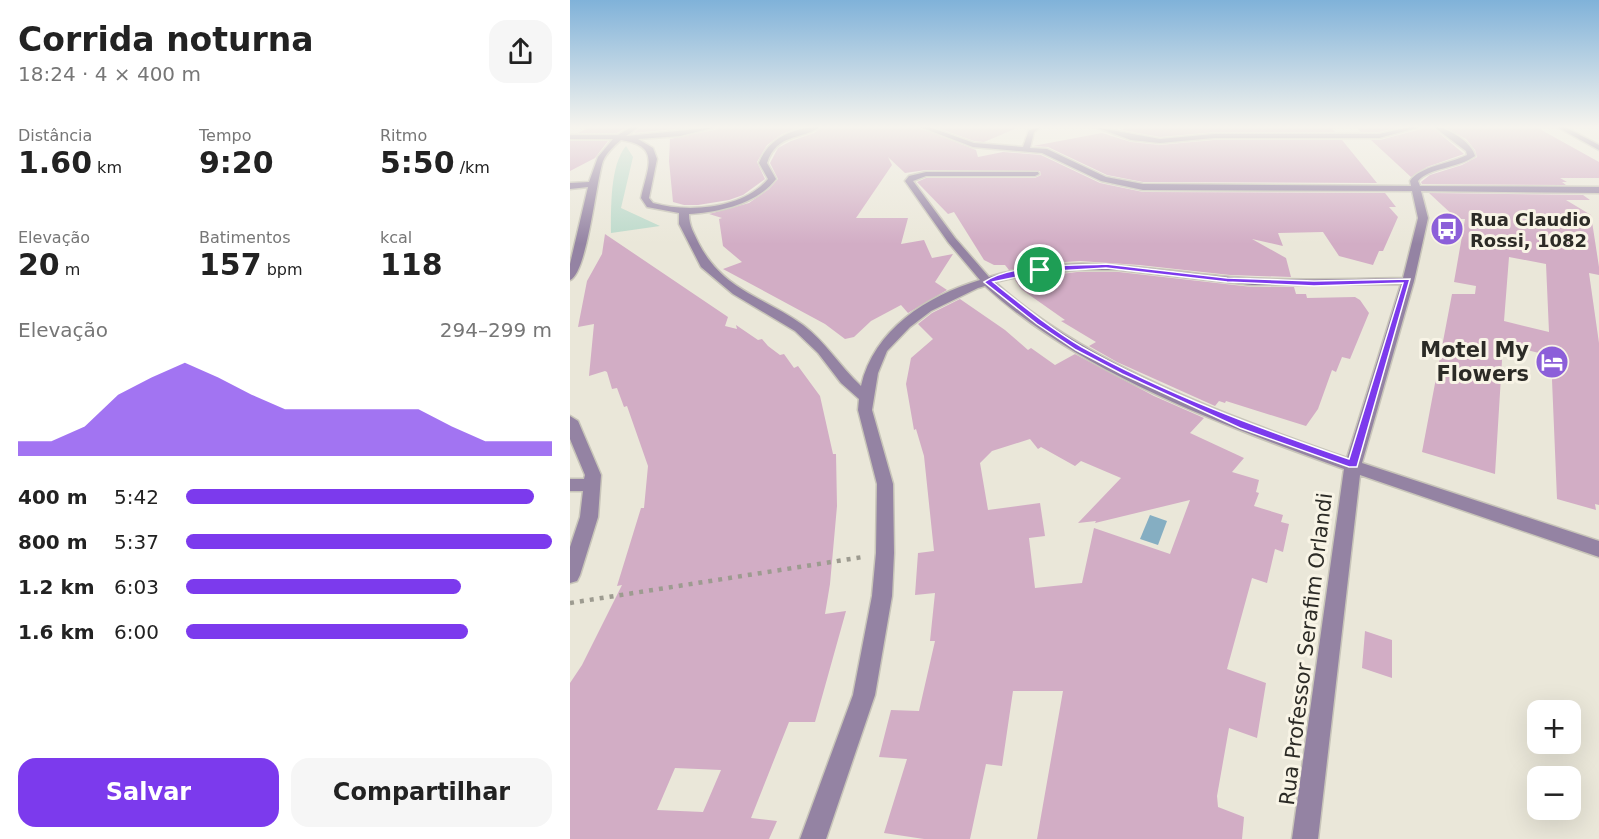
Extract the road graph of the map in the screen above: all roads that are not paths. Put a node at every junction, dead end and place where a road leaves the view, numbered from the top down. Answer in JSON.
{"nodes":[{"id":1,"x":598,"y":166,"type":"edge"},
{"id":2,"x":651,"y":166,"type":"edge"},
{"id":3,"x":765,"y":166,"type":"edge"},
{"id":4,"x":1079,"y":166,"type":"edge"},
{"id":5,"x":1447,"y":166,"type":"edge"},
{"id":6,"x":1035,"y":174,"type":"dead end"},
{"id":7,"x":594,"y":184,"type":"junction"},
{"id":8,"x":570,"y":186,"type":"edge"},
{"id":9,"x":1416,"y":188,"type":"junction"},
{"id":10,"x":1599,"y":190,"type":"edge"},
{"id":11,"x":684,"y":211,"type":"junction"},
{"id":12,"x":575,"y":253,"type":"edge"},
{"id":13,"x":570,"y":277,"type":"edge"},
{"id":14,"x":1408,"y":280,"type":"junction"},
{"id":15,"x":987,"y":282,"type":"junction"},
{"id":16,"x":866,"y":398,"type":"junction"},
{"id":17,"x":570,"y":421,"type":"edge"},
{"id":18,"x":1353,"y":465,"type":"junction"},
{"id":19,"x":570,"y":485,"type":"edge"},
{"id":20,"x":592,"y":485,"type":"junction"},
{"id":21,"x":1599,"y":549,"type":"edge"},
{"id":22,"x":570,"y":575,"type":"edge"},
{"id":23,"x":813,"y":839,"type":"edge"},
{"id":24,"x":1305,"y":839,"type":"edge"}],
"edges":[{"from":1,"to":7,"type":"street"},
{"from":2,"to":11,"type":"street"},
{"from":3,"to":11,"type":"street"},
{"from":4,"to":9,"type":"street"},
{"from":5,"to":9,"type":"street"},
{"from":6,"to":15,"type":"street"},
{"from":7,"to":8,"type":"street"},
{"from":7,"to":12,"type":"street"},
{"from":9,"to":10,"type":"street"},
{"from":9,"to":14,"type":"street","name":"Rua Professor Serafim Orlandi"},
{"from":11,"to":16,"type":"street"},
{"from":12,"to":13,"type":"street"},
{"from":14,"to":15,"type":"street"},
{"from":14,"to":18,"type":"street","name":"Rua Professor Serafim Orlandi"},
{"from":15,"to":16,"type":"street"},
{"from":15,"to":18,"type":"street"},
{"from":16,"to":23,"type":"street"},
{"from":17,"to":20,"type":"street"},
{"from":18,"to":21,"type":"street"},
{"from":18,"to":24,"type":"street","name":"Rua Professor Serafim Orlandi"},
{"from":19,"to":20,"type":"street"},
{"from":20,"to":22,"type":"street"}]}
